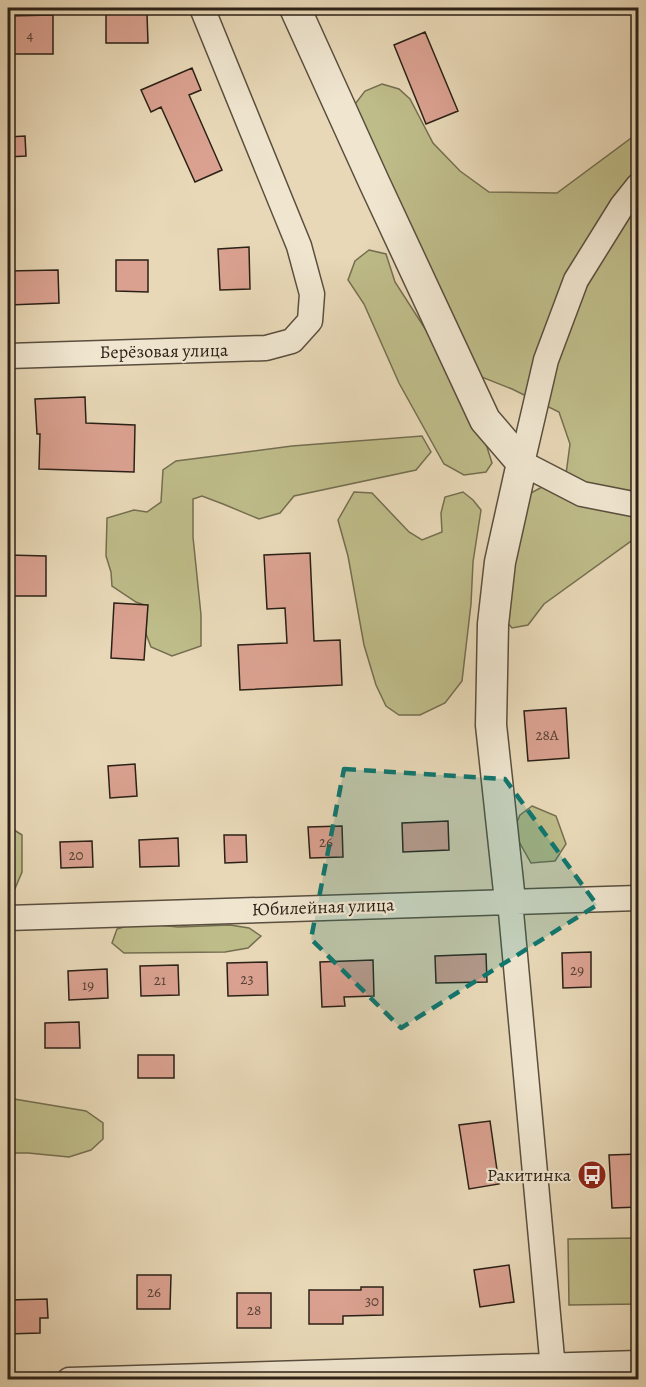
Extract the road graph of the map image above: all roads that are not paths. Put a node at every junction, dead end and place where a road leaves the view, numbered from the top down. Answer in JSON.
{"nodes":[{"id":1,"x":202,"y":8,"type":"edge"},
{"id":2,"x":295,"y":8,"type":"edge"},
{"id":3,"x":639,"y":186,"type":"edge"},
{"id":4,"x":8,"y":356,"type":"edge"},
{"id":5,"x":522,"y":463,"type":"junction"},
{"id":6,"x":639,"y":505,"type":"edge"},
{"id":7,"x":639,"y":898,"type":"edge"},
{"id":8,"x":510,"y":901,"type":"junction"},
{"id":9,"x":8,"y":918,"type":"edge"},
{"id":10,"x":639,"y":1364,"type":"edge"},
{"id":11,"x":554,"y":1373,"type":"edge"},
{"id":12,"x":69,"y":1380,"type":"edge"}],
"edges":[{"from":1,"to":4,"type":"street","name":"Берёзовая улица"},
{"from":2,"to":5,"type":"street"},
{"from":3,"to":5,"type":"street"},
{"from":5,"to":6,"type":"street"},
{"from":5,"to":8,"type":"street"},
{"from":7,"to":8,"type":"street","name":"Юбилейная улица"},
{"from":8,"to":9,"type":"street","name":"Юбилейная улица"},
{"from":8,"to":11,"type":"street"},
{"from":10,"to":11,"type":"street"},
{"from":11,"to":12,"type":"street"}]}
